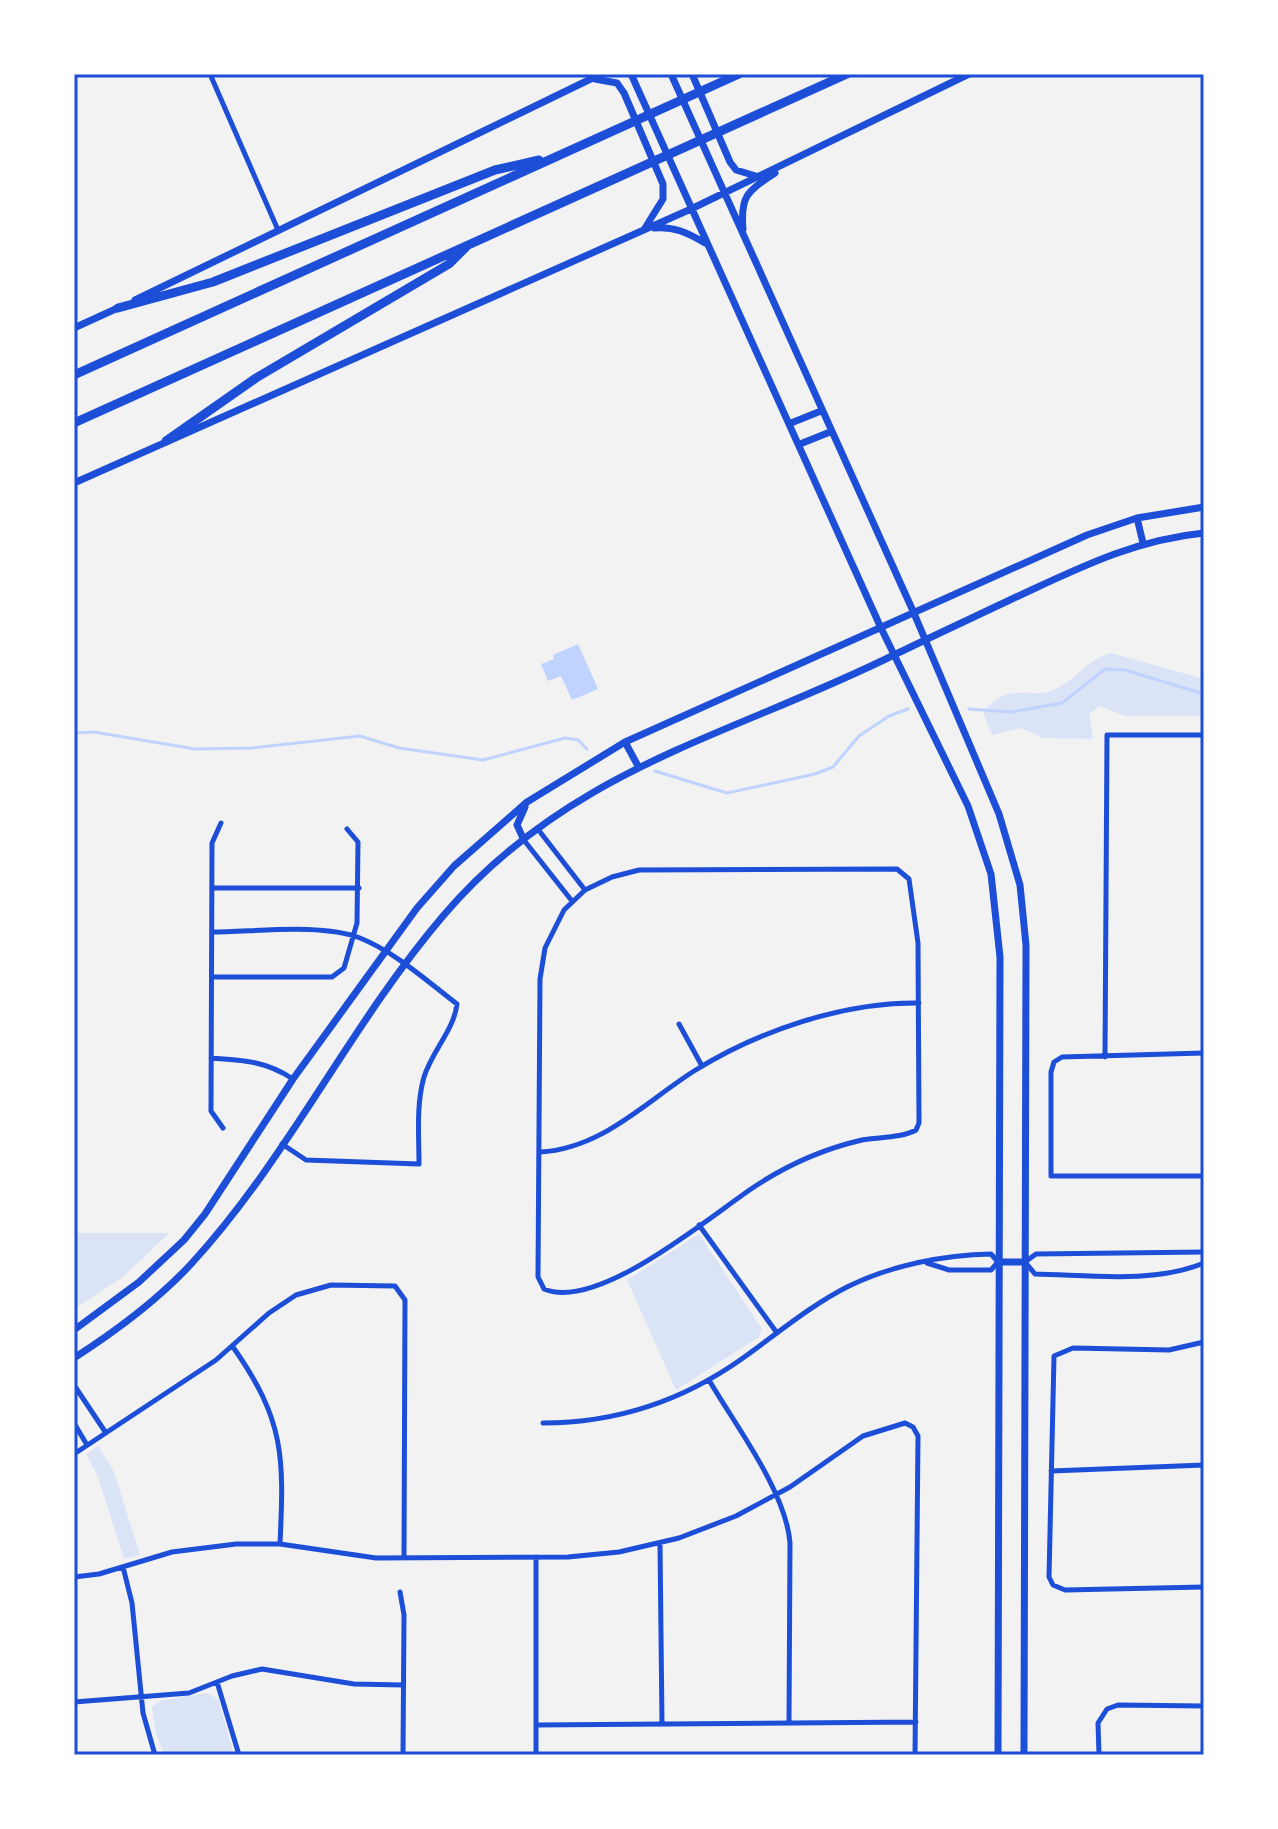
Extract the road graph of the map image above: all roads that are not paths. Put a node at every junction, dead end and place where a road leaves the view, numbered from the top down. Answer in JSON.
{"nodes":[{"id":1,"x":210,"y":74,"type":"edge"},
{"id":2,"x":601,"y":74,"type":"edge"},
{"id":3,"x":631,"y":74,"type":"edge"},
{"id":4,"x":671,"y":74,"type":"edge"},
{"id":5,"x":692,"y":74,"type":"edge"},
{"id":6,"x":739,"y":74,"type":"edge"},
{"id":7,"x":847,"y":74,"type":"edge"},
{"id":8,"x":969,"y":74,"type":"edge"},
{"id":9,"x":592,"y":76,"type":"edge"},
{"id":10,"x":558,"y":155,"type":"junction"},
{"id":11,"x":797,"y":159,"type":"junction"},
{"id":12,"x":760,"y":177,"type":"junction"},
{"id":13,"x":724,"y":194,"type":"junction"},
{"id":14,"x":691,"y":209,"type":"junction"},
{"id":15,"x":278,"y":230,"type":"junction"},
{"id":16,"x":644,"y":230,"type":"junction"},
{"id":17,"x":743,"y":235,"type":"junction"},
{"id":18,"x":471,"y":242,"type":"junction"},
{"id":19,"x":707,"y":244,"type":"junction"},
{"id":20,"x":118,"y":308,"type":"junction"},
{"id":21,"x":74,"y":328,"type":"edge"},
{"id":22,"x":74,"y":375,"type":"edge"},
{"id":23,"x":821,"y":411,"type":"junction"},
{"id":24,"x":74,"y":423,"type":"edge"},
{"id":25,"x":791,"y":423,"type":"junction"},
{"id":26,"x":830,"y":432,"type":"junction"},
{"id":27,"x":166,"y":441,"type":"junction"},
{"id":28,"x":800,"y":444,"type":"junction"},
{"id":29,"x":74,"y":483,"type":"edge"},
{"id":30,"x":1204,"y":507,"type":"edge"},
{"id":31,"x":1137,"y":518,"type":"junction"},
{"id":32,"x":1204,"y":533,"type":"edge"},
{"id":33,"x":1143,"y":543,"type":"junction"},
{"id":34,"x":913,"y":611,"type":"junction"},
{"id":35,"x":881,"y":628,"type":"junction"},
{"id":36,"x":924,"y":639,"type":"junction"},
{"id":37,"x":894,"y":655,"type":"junction"},
{"id":38,"x":1204,"y":735,"type":"edge"},
{"id":39,"x":625,"y":742,"type":"junction"},
{"id":40,"x":638,"y":766,"type":"junction"},
{"id":41,"x":527,"y":802,"type":"junction"},
{"id":42,"x":221,"y":823,"type":"dead end"},
{"id":43,"x":537,"y":828,"type":"junction"},
{"id":44,"x":347,"y":829,"type":"dead end"},
{"id":45,"x":523,"y":838,"type":"junction"},
{"id":46,"x":212,"y":888,"type":"junction"},
{"id":47,"x":359,"y":888,"type":"junction"},
{"id":48,"x":585,"y":890,"type":"junction"},
{"id":49,"x":572,"y":901,"type":"junction"},
{"id":50,"x":212,"y":932,"type":"junction"},
{"id":51,"x":353,"y":936,"type":"junction"},
{"id":52,"x":384,"y":951,"type":"junction"},
{"id":53,"x":404,"y":965,"type":"junction"},
{"id":54,"x":212,"y":977,"type":"junction"},
{"id":55,"x":919,"y":1003,"type":"junction"},
{"id":56,"x":679,"y":1024,"type":"dead end"},
{"id":57,"x":1204,"y":1053,"type":"edge"},
{"id":58,"x":1105,"y":1057,"type":"junction"},
{"id":59,"x":211,"y":1058,"type":"junction"},
{"id":60,"x":702,"y":1066,"type":"junction"},
{"id":61,"x":293,"y":1079,"type":"junction"},
{"id":62,"x":223,"y":1128,"type":"dead end"},
{"id":63,"x":282,"y":1144,"type":"junction"},
{"id":64,"x":540,"y":1152,"type":"junction"},
{"id":65,"x":1204,"y":1176,"type":"edge"},
{"id":66,"x":699,"y":1225,"type":"junction"},
{"id":67,"x":1204,"y":1252,"type":"edge"},
{"id":68,"x":998,"y":1262,"type":"junction"},
{"id":69,"x":1025,"y":1262,"type":"junction"},
{"id":70,"x":927,"y":1263,"type":"junction"},
{"id":71,"x":1204,"y":1263,"type":"edge"},
{"id":72,"x":74,"y":1330,"type":"edge"},
{"id":73,"x":777,"y":1333,"type":"junction"},
{"id":74,"x":1204,"y":1342,"type":"edge"},
{"id":75,"x":233,"y":1347,"type":"junction"},
{"id":76,"x":74,"y":1358,"type":"edge"},
{"id":77,"x":709,"y":1380,"type":"junction"},
{"id":78,"x":74,"y":1385,"type":"edge"},
{"id":79,"x":74,"y":1423,"type":"edge"},
{"id":80,"x":543,"y":1423,"type":"dead end"},
{"id":81,"x":106,"y":1433,"type":"junction"},
{"id":82,"x":87,"y":1445,"type":"junction"},
{"id":83,"x":74,"y":1454,"type":"edge"},
{"id":84,"x":1204,"y":1465,"type":"edge"},
{"id":85,"x":1051,"y":1471,"type":"junction"},
{"id":86,"x":776,"y":1496,"type":"junction"},
{"id":87,"x":660,"y":1543,"type":"junction"},
{"id":88,"x":280,"y":1544,"type":"junction"},
{"id":89,"x":536,"y":1557,"type":"junction"},
{"id":90,"x":404,"y":1558,"type":"junction"},
{"id":91,"x":123,"y":1567,"type":"junction"},
{"id":92,"x":74,"y":1577,"type":"edge"},
{"id":93,"x":1204,"y":1587,"type":"edge"},
{"id":94,"x":400,"y":1592,"type":"dead end"},
{"id":95,"x":217,"y":1682,"type":"junction"},
{"id":96,"x":403,"y":1685,"type":"junction"},
{"id":97,"x":141,"y":1697,"type":"junction"},
{"id":98,"x":74,"y":1702,"type":"edge"},
{"id":99,"x":1204,"y":1706,"type":"edge"},
{"id":100,"x":916,"y":1722,"type":"junction"},
{"id":101,"x":789,"y":1723,"type":"junction"},
{"id":102,"x":662,"y":1724,"type":"junction"},
{"id":103,"x":536,"y":1725,"type":"junction"},
{"id":104,"x":155,"y":1755,"type":"edge"},
{"id":105,"x":239,"y":1755,"type":"edge"},
{"id":106,"x":403,"y":1755,"type":"edge"},
{"id":107,"x":536,"y":1755,"type":"edge"},
{"id":108,"x":915,"y":1755,"type":"edge"},
{"id":109,"x":998,"y":1755,"type":"edge"},
{"id":110,"x":1024,"y":1755,"type":"edge"},
{"id":111,"x":1099,"y":1755,"type":"edge"}],
"edges":[{"from":1,"to":15,"type":"street"},
{"from":2,"to":9,"type":"main road"},
{"from":3,"to":14,"type":"main road"},
{"from":4,"to":13,"type":"main road"},
{"from":5,"to":12,"type":"main road"},
{"from":6,"to":10,"type":"highway"},
{"from":7,"to":18,"type":"highway"},
{"from":8,"to":11,"type":"main road"},
{"from":9,"to":15,"type":"main road"},
{"from":9,"to":16,"type":"main road"},
{"from":10,"to":20,"type":"highway"},
{"from":10,"to":22,"type":"highway"},
{"from":11,"to":12,"type":"main road"},
{"from":11,"to":17,"type":"main road"},
{"from":12,"to":13,"type":"main road"},
{"from":13,"to":14,"type":"main road"},
{"from":13,"to":17,"type":"main road"},
{"from":14,"to":16,"type":"main road"},
{"from":14,"to":19,"type":"main road"},
{"from":15,"to":20,"type":"main road"},
{"from":16,"to":19,"type":"main road"},
{"from":16,"to":27,"type":"main road"},
{"from":17,"to":23,"type":"main road"},
{"from":18,"to":24,"type":"highway"},
{"from":18,"to":27,"type":"highway"},
{"from":19,"to":25,"type":"main road"},
{"from":20,"to":21,"type":"main road"},
{"from":23,"to":25,"type":"main road"},
{"from":23,"to":26,"type":"main road"},
{"from":25,"to":28,"type":"main road"},
{"from":26,"to":28,"type":"main road"},
{"from":26,"to":34,"type":"main road"},
{"from":27,"to":29,"type":"main road"},
{"from":28,"to":35,"type":"main road"},
{"from":30,"to":31,"type":"main road"},
{"from":31,"to":33,"type":"main road"},
{"from":31,"to":34,"type":"main road"},
{"from":32,"to":33,"type":"main road"},
{"from":33,"to":36,"type":"main road"},
{"from":34,"to":35,"type":"main road"},
{"from":34,"to":36,"type":"main road"},
{"from":35,"to":37,"type":"main road"},
{"from":35,"to":39,"type":"main road"},
{"from":36,"to":37,"type":"main road"},
{"from":36,"to":69,"type":"main road"},
{"from":37,"to":40,"type":"main road"},
{"from":37,"to":68,"type":"main road"},
{"from":38,"to":58,"type":"street"},
{"from":39,"to":40,"type":"main road"},
{"from":39,"to":41,"type":"main road"},
{"from":40,"to":43,"type":"main road"},
{"from":41,"to":45,"type":"main road"},
{"from":41,"to":52,"type":"main road"},
{"from":42,"to":46,"type":"street"},
{"from":43,"to":45,"type":"main road"},
{"from":43,"to":48,"type":"street"},
{"from":44,"to":47,"type":"street"},
{"from":45,"to":49,"type":"street"},
{"from":45,"to":53,"type":"main road"},
{"from":46,"to":47,"type":"street"},
{"from":46,"to":50,"type":"street"},
{"from":47,"to":51,"type":"street"},
{"from":48,"to":49,"type":"street"},
{"from":48,"to":55,"type":"street"},
{"from":49,"to":64,"type":"street"},
{"from":50,"to":51,"type":"street"},
{"from":50,"to":54,"type":"street"},
{"from":51,"to":52,"type":"street"},
{"from":51,"to":54,"type":"street"},
{"from":52,"to":53,"type":"street"},
{"from":52,"to":61,"type":"main road"},
{"from":53,"to":63,"type":"main road"},
{"from":53,"to":63,"type":"street"},
{"from":54,"to":59,"type":"street"},
{"from":55,"to":60,"type":"street"},
{"from":55,"to":66,"type":"street"},
{"from":56,"to":60,"type":"street"},
{"from":57,"to":58,"type":"street"},
{"from":58,"to":65,"type":"street"},
{"from":59,"to":61,"type":"street"},
{"from":59,"to":62,"type":"street"},
{"from":60,"to":64,"type":"street"},
{"from":61,"to":72,"type":"main road"},
{"from":63,"to":76,"type":"main road"},
{"from":64,"to":66,"type":"street"},
{"from":66,"to":73,"type":"street"},
{"from":67,"to":69,"type":"street"},
{"from":68,"to":69,"type":"main road"},
{"from":68,"to":70,"type":"street"},
{"from":68,"to":70,"type":"street"},
{"from":68,"to":109,"type":"main road"},
{"from":69,"to":71,"type":"street"},
{"from":69,"to":110,"type":"main road"},
{"from":70,"to":73,"type":"street"},
{"from":73,"to":77,"type":"street"},
{"from":74,"to":85,"type":"street"},
{"from":75,"to":81,"type":"street"},
{"from":75,"to":88,"type":"street"},
{"from":75,"to":90,"type":"street"},
{"from":77,"to":80,"type":"street"},
{"from":77,"to":86,"type":"street"},
{"from":78,"to":81,"type":"street"},
{"from":79,"to":82,"type":"street"},
{"from":81,"to":82,"type":"street"},
{"from":82,"to":83,"type":"street"},
{"from":84,"to":85,"type":"street"},
{"from":85,"to":93,"type":"street"},
{"from":86,"to":87,"type":"street"},
{"from":86,"to":100,"type":"street"},
{"from":86,"to":101,"type":"street"},
{"from":87,"to":89,"type":"street"},
{"from":87,"to":102,"type":"street"},
{"from":88,"to":90,"type":"street"},
{"from":88,"to":91,"type":"street"},
{"from":89,"to":90,"type":"street"},
{"from":89,"to":103,"type":"street"},
{"from":91,"to":92,"type":"street"},
{"from":91,"to":97,"type":"street"},
{"from":94,"to":96,"type":"street"},
{"from":95,"to":96,"type":"street"},
{"from":95,"to":97,"type":"street"},
{"from":95,"to":105,"type":"street"},
{"from":96,"to":106,"type":"street"},
{"from":97,"to":98,"type":"street"},
{"from":97,"to":104,"type":"street"},
{"from":99,"to":111,"type":"street"},
{"from":100,"to":101,"type":"street"},
{"from":100,"to":108,"type":"street"},
{"from":101,"to":102,"type":"street"},
{"from":102,"to":103,"type":"street"},
{"from":103,"to":107,"type":"street"}]}
